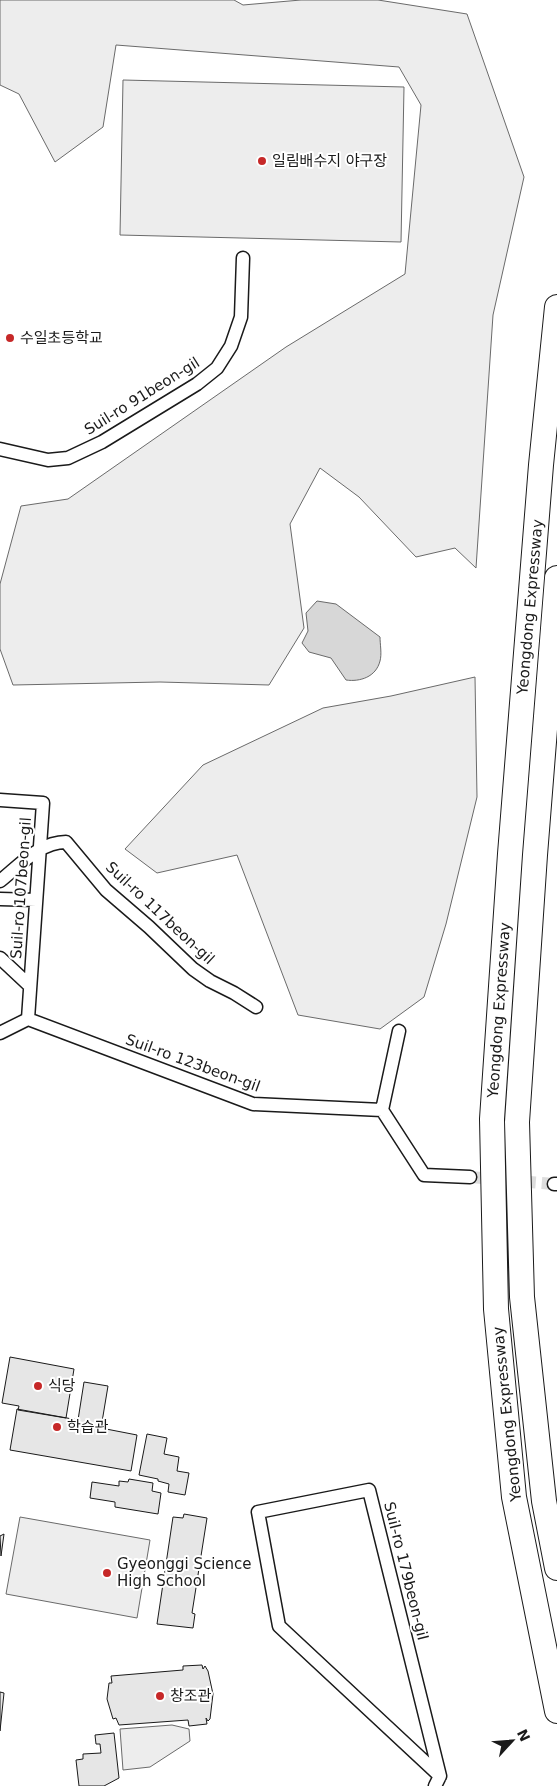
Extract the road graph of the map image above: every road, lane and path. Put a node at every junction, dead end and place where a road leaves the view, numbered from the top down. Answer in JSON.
{"nodes":[{"id":1,"x":243,"y":258,"type":"dead end"},
{"id":2,"x":557,"y":307,"type":"edge"},
{"id":3,"x":0,"y":448,"type":"edge"},
{"id":4,"x":557,"y":578,"type":"edge"},
{"id":5,"x":0,"y":800,"type":"edge"},
{"id":6,"x":40,"y":849,"type":"junction"},
{"id":7,"x":0,"y":881,"type":"edge"},
{"id":8,"x":0,"y":899,"type":"edge"},
{"id":9,"x":36,"y":900,"type":"junction"},
{"id":10,"x":0,"y":958,"type":"edge"},
{"id":11,"x":30,"y":986,"type":"junction"},
{"id":12,"x":256,"y":1007,"type":"dead end"},
{"id":13,"x":28,"y":1019,"type":"junction"},
{"id":14,"x":399,"y":1031,"type":"dead end"},
{"id":15,"x":0,"y":1033,"type":"edge"},
{"id":16,"x":382,"y":1110,"type":"junction"},
{"id":17,"x":470,"y":1177,"type":"tunnel mouth"},
{"id":18,"x":557,"y":1568,"type":"edge"},
{"id":19,"x":557,"y":1711,"type":"edge"},
{"id":20,"x":438,"y":1781,"type":"edge"}],
"edges":[{"from":1,"to":3,"type":"street","name":"Suil-ro 91beon-gil"},
{"from":2,"to":19,"type":"highway","name":"Yeongdong Expressway"},
{"from":4,"to":18,"type":"highway","name":"Yeongdong Expressway"},
{"from":5,"to":6,"type":"street","name":"Suil-ro 107beon-gil"},
{"from":6,"to":7,"type":"street","name":"Suil-ro 117beon-gil"},
{"from":6,"to":9,"type":"street","name":"Suil-ro 107beon-gil"},
{"from":6,"to":12,"type":"street","name":"Suil-ro 117beon-gil"},
{"from":8,"to":9,"type":"street"},
{"from":9,"to":11,"type":"street","name":"Suil-ro 107beon-gil"},
{"from":10,"to":11,"type":"street"},
{"from":11,"to":13,"type":"street","name":"Suil-ro 107beon-gil"},
{"from":13,"to":15,"type":"street"},
{"from":13,"to":16,"type":"street","name":"Suil-ro 123beon-gil"},
{"from":14,"to":16,"type":"street"},
{"from":16,"to":17,"type":"street"},
{"from":20,"to":20,"type":"street","name":"Suil-ro 179beon-gil"}]}
